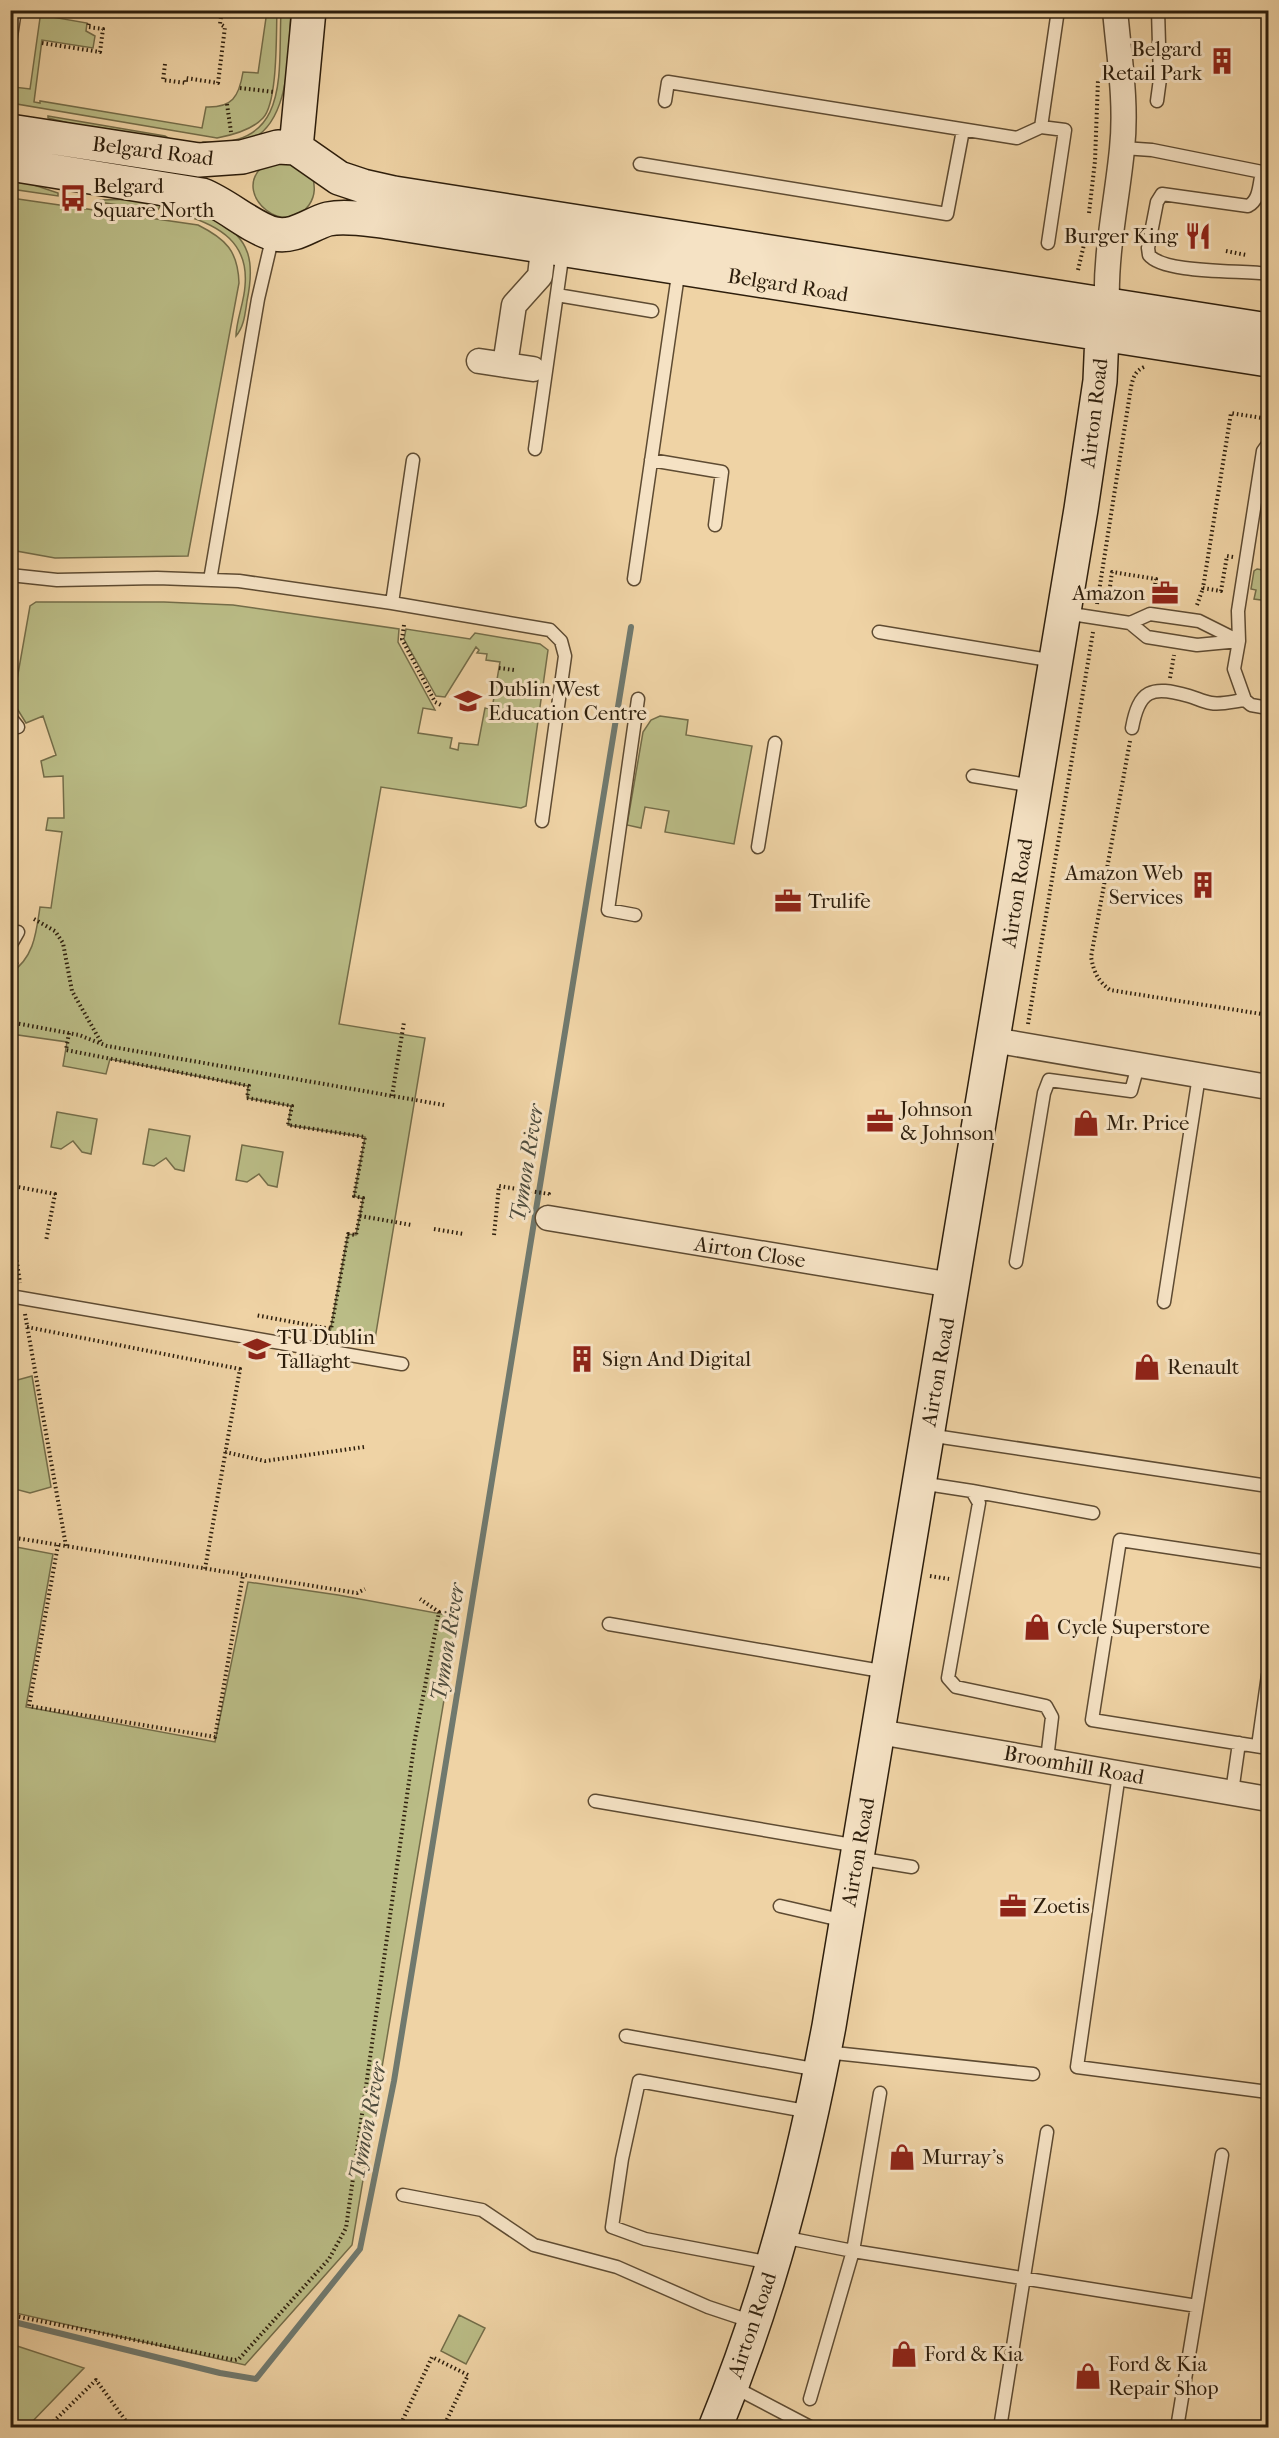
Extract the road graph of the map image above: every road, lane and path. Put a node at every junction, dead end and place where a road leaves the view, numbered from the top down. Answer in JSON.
{"nodes":[{"id":1,"x":15,"y":10,"type":"edge"},
{"id":2,"x":222,"y":10,"type":"edge"},
{"id":3,"x":309,"y":10,"type":"edge"},
{"id":4,"x":1058,"y":10,"type":"edge"},
{"id":5,"x":1114,"y":10,"type":"edge"},
{"id":6,"x":1158,"y":10,"type":"edge"},
{"id":7,"x":89,"y":23,"type":"dead end"},
{"id":8,"x":225,"y":27,"type":"junction"},
{"id":9,"x":233,"y":28,"type":"dead end"},
{"id":10,"x":10,"y":43,"type":"edge"},
{"id":11,"x":42,"y":43,"type":"dead end"},
{"id":12,"x":165,"y":64,"type":"dead end"},
{"id":13,"x":1099,"y":69,"type":"dead end"},
{"id":14,"x":240,"y":88,"type":"dead end"},
{"id":15,"x":274,"y":92,"type":"dead end"},
{"id":16,"x":664,"y":101,"type":"dead end"},
{"id":17,"x":1157,"y":101,"type":"dead end"},
{"id":18,"x":227,"y":104,"type":"dead end"},
{"id":19,"x":1041,"y":127,"type":"junction"},
{"id":20,"x":963,"y":130,"type":"junction"},
{"id":21,"x":10,"y":131,"type":"edge"},
{"id":22,"x":231,"y":134,"type":"dead end"},
{"id":23,"x":1123,"y":148,"type":"junction"},
{"id":24,"x":259,"y":154,"type":"junction"},
{"id":25,"x":306,"y":155,"type":"junction"},
{"id":26,"x":10,"y":164,"type":"edge"},
{"id":27,"x":640,"y":164,"type":"dead end"},
{"id":28,"x":1265,"y":172,"type":"edge"},
{"id":29,"x":1088,"y":222,"type":"dead end"},
{"id":30,"x":309,"y":227,"type":"junction"},
{"id":31,"x":263,"y":229,"type":"junction"},
{"id":32,"x":1087,"y":231,"type":"dead end"},
{"id":33,"x":555,"y":233,"type":"junction"},
{"id":34,"x":1048,"y":243,"type":"dead end"},
{"id":35,"x":679,"y":268,"type":"junction"},
{"id":36,"x":1078,"y":270,"type":"dead end"},
{"id":37,"x":1269,"y":274,"type":"edge"},
{"id":38,"x":1268,"y":286,"type":"edge"},
{"id":39,"x":557,"y":295,"type":"junction"},
{"id":40,"x":652,"y":310,"type":"dead end"},
{"id":41,"x":1267,"y":315,"type":"edge"},
{"id":42,"x":1104,"y":319,"type":"junction"},
{"id":43,"x":1269,"y":360,"type":"edge"},
{"id":44,"x":479,"y":361,"type":"dead end"},
{"id":45,"x":505,"y":365,"type":"junction"},
{"id":46,"x":1147,"y":365,"type":"dead end"},
{"id":47,"x":533,"y":369,"type":"dead end"},
{"id":48,"x":1269,"y":418,"type":"edge"},
{"id":49,"x":1269,"y":444,"type":"edge"},
{"id":50,"x":536,"y":449,"type":"dead end"},
{"id":51,"x":412,"y":460,"type":"dead end"},
{"id":52,"x":651,"y":460,"type":"junction"},
{"id":53,"x":715,"y":525,"type":"dead end"},
{"id":54,"x":1246,"y":559,"type":"junction"},
{"id":55,"x":11,"y":579,"type":"edge"},
{"id":56,"x":634,"y":579,"type":"dead end"},
{"id":57,"x":210,"y":580,"type":"junction"},
{"id":58,"x":1203,"y":588,"type":"junction"},
{"id":59,"x":1099,"y":592,"type":"junction"},
{"id":60,"x":392,"y":603,"type":"junction"},
{"id":61,"x":1157,"y":604,"type":"dead end"},
{"id":62,"x":1191,"y":609,"type":"dead end"},
{"id":63,"x":1079,"y":616,"type":"junction"},
{"id":64,"x":1130,"y":623,"type":"junction"},
{"id":65,"x":404,"y":625,"type":"dead end"},
{"id":66,"x":879,"y":632,"type":"dead end"},
{"id":67,"x":1239,"y":641,"type":"junction"},
{"id":68,"x":1056,"y":661,"type":"junction"},
{"id":69,"x":499,"y":668,"type":"dead end"},
{"id":70,"x":514,"y":670,"type":"dead end"},
{"id":71,"x":638,"y":699,"type":"dead end"},
{"id":72,"x":1245,"y":700,"type":"junction"},
{"id":73,"x":443,"y":706,"type":"dead end"},
{"id":74,"x":1269,"y":708,"type":"edge"},
{"id":75,"x":1132,"y":728,"type":"joint"},
{"id":76,"x":775,"y":743,"type":"dead end"},
{"id":77,"x":973,"y":776,"type":"dead end"},
{"id":78,"x":1035,"y":787,"type":"junction"},
{"id":79,"x":542,"y":821,"type":"dead end"},
{"id":80,"x":758,"y":847,"type":"dead end"},
{"id":81,"x":635,"y":915,"type":"dead end"},
{"id":82,"x":34,"y":919,"type":"dead end"},
{"id":83,"x":18,"y":932,"type":"dead end"},
{"id":84,"x":10,"y":946,"type":"edge"},
{"id":85,"x":1269,"y":1015,"type":"edge"},
{"id":86,"x":10,"y":1022,"type":"edge"},
{"id":87,"x":404,"y":1022,"type":"dead end"},
{"id":88,"x":1028,"y":1025,"type":"dead end"},
{"id":89,"x":69,"y":1033,"type":"junction"},
{"id":90,"x":993,"y":1040,"type":"junction"},
{"id":91,"x":102,"y":1044,"type":"junction"},
{"id":92,"x":1138,"y":1066,"type":"junction"},
{"id":93,"x":1199,"y":1076,"type":"junction"},
{"id":94,"x":1269,"y":1087,"type":"edge"},
{"id":95,"x":392,"y":1096,"type":"junction"},
{"id":96,"x":444,"y":1105,"type":"dead end"},
{"id":97,"x":10,"y":1193,"type":"edge"},
{"id":98,"x":548,"y":1206,"type":"joint"},
{"id":99,"x":360,"y":1216,"type":"junction"},
{"id":100,"x":412,"y":1226,"type":"dead end"},
{"id":101,"x":434,"y":1229,"type":"dead end"},
{"id":102,"x":464,"y":1234,"type":"dead end"},
{"id":103,"x":494,"y":1235,"type":"dead end"},
{"id":104,"x":46,"y":1241,"type":"dead end"},
{"id":105,"x":16,"y":1256,"type":"dead end"},
{"id":106,"x":1016,"y":1262,"type":"dead end"},
{"id":107,"x":952,"y":1285,"type":"junction"},
{"id":108,"x":16,"y":1297,"type":"edge"},
{"id":109,"x":1164,"y":1302,"type":"dead end"},
{"id":110,"x":255,"y":1315,"type":"dead end"},
{"id":111,"x":27,"y":1327,"type":"junction"},
{"id":112,"x":402,"y":1364,"type":"dead end"},
{"id":113,"x":927,"y":1435,"type":"junction"},
{"id":114,"x":364,"y":1447,"type":"dead end"},
{"id":115,"x":225,"y":1452,"type":"junction"},
{"id":116,"x":919,"y":1483,"type":"junction"},
{"id":117,"x":1269,"y":1486,"type":"edge"},
{"id":118,"x":972,"y":1491,"type":"junction"},
{"id":119,"x":1093,"y":1514,"type":"dead end"},
{"id":120,"x":10,"y":1537,"type":"edge"},
{"id":121,"x":57,"y":1545,"type":"junction"},
{"id":122,"x":66,"y":1546,"type":"junction"},
{"id":123,"x":1269,"y":1562,"type":"edge"},
{"id":124,"x":205,"y":1569,"type":"junction"},
{"id":125,"x":243,"y":1575,"type":"junction"},
{"id":126,"x":365,"y":1589,"type":"dead end"},
{"id":127,"x":420,"y":1599,"type":"dead end"},
{"id":128,"x":609,"y":1624,"type":"dead end"},
{"id":129,"x":889,"y":1672,"type":"junction"},
{"id":130,"x":1269,"y":1675,"type":"edge"},
{"id":131,"x":879,"y":1732,"type":"junction"},
{"id":132,"x":1239,"y":1743,"type":"junction"},
{"id":133,"x":1263,"y":1747,"type":"edge"},
{"id":134,"x":1047,"y":1759,"type":"junction"},
{"id":135,"x":1119,"y":1774,"type":"junction"},
{"id":136,"x":1232,"y":1792,"type":"junction"},
{"id":137,"x":1269,"y":1798,"type":"edge"},
{"id":138,"x":595,"y":1801,"type":"dead end"},
{"id":139,"x":858,"y":1852,"type":"junction"},
{"id":140,"x":912,"y":1867,"type":"dead end"},
{"id":141,"x":780,"y":1906,"type":"dead end"},
{"id":142,"x":846,"y":1921,"type":"junction"},
{"id":143,"x":626,"y":2036,"type":"dead end"},
{"id":144,"x":822,"y":2061,"type":"junction"},
{"id":145,"x":1033,"y":2074,"type":"dead end"},
{"id":146,"x":879,"y":2092,"type":"dead end"},
{"id":147,"x":1269,"y":2092,"type":"edge"},
{"id":148,"x":812,"y":2112,"type":"junction"},
{"id":149,"x":1047,"y":2132,"type":"dead end"},
{"id":150,"x":1222,"y":2155,"type":"dead end"},
{"id":151,"x":403,"y":2195,"type":"dead end"},
{"id":152,"x":778,"y":2250,"type":"junction"},
{"id":153,"x":853,"y":2251,"type":"junction"},
{"id":154,"x":1023,"y":2278,"type":"junction"},
{"id":155,"x":1197,"y":2306,"type":"junction"},
{"id":156,"x":10,"y":2315,"type":"edge"},
{"id":157,"x":753,"y":2322,"type":"junction"},
{"id":158,"x":731,"y":2385,"type":"junction"},
{"id":159,"x":810,"y":2399,"type":"dead end"},
{"id":160,"x":47,"y":2427,"type":"edge"},
{"id":161,"x":131,"y":2427,"type":"edge"},
{"id":162,"x":399,"y":2427,"type":"edge"},
{"id":163,"x":443,"y":2427,"type":"edge"},
{"id":164,"x":715,"y":2427,"type":"edge"},
{"id":165,"x":812,"y":2427,"type":"edge"},
{"id":166,"x":1000,"y":2427,"type":"edge"},
{"id":167,"x":1177,"y":2427,"type":"edge"}],
"edges":[{"from":1,"to":10,"type":"lane"},
{"from":2,"to":8,"type":"path"},
{"from":3,"to":25,"type":"main road"},
{"from":4,"to":19,"type":"lane"},
{"from":5,"to":23,"type":"street"},
{"from":6,"to":17,"type":"lane"},
{"from":7,"to":11,"type":"path"},
{"from":8,"to":9,"type":"path"},
{"from":8,"to":12,"type":"path"},
{"from":13,"to":29,"type":"path"},
{"from":14,"to":15,"type":"path"},
{"from":16,"to":20,"type":"lane"},
{"from":18,"to":22,"type":"path"},
{"from":19,"to":20,"type":"lane"},
{"from":19,"to":34,"type":"lane"},
{"from":20,"to":27,"type":"lane"},
{"from":21,"to":24,"type":"main road","name":"Belgard Road"},
{"from":23,"to":28,"type":"lane"},
{"from":23,"to":42,"type":"street"},
{"from":24,"to":25,"type":"main road","name":"Belgard Road"},
{"from":24,"to":31,"type":"main road","name":"Belgard Road"},
{"from":25,"to":30,"type":"main road"},
{"from":25,"to":33,"type":"main road","name":"Belgard Road"},
{"from":26,"to":31,"type":"main road","name":"Belgard Road"},
{"from":28,"to":37,"type":"lane"},
{"from":30,"to":31,"type":"main road","name":"Belgard Road"},
{"from":30,"to":33,"type":"main road","name":"Belgard Road"},
{"from":31,"to":57,"type":"lane"},
{"from":32,"to":36,"type":"path"},
{"from":33,"to":35,"type":"main road","name":"Belgard Road"},
{"from":33,"to":39,"type":"lane"},
{"from":33,"to":42,"type":"main road","name":"Belgard Road"},
{"from":33,"to":45,"type":"street"},
{"from":35,"to":42,"type":"main road","name":"Belgard Road"},
{"from":35,"to":52,"type":"lane"},
{"from":38,"to":41,"type":"path"},
{"from":39,"to":40,"type":"lane"},
{"from":39,"to":50,"type":"lane"},
{"from":41,"to":42,"type":"main road","name":"Belgard Road"},
{"from":42,"to":43,"type":"main road","name":"Belgard Road"},
{"from":42,"to":63,"type":"main road","name":"Airton Road"},
{"from":44,"to":45,"type":"street"},
{"from":45,"to":47,"type":"street"},
{"from":46,"to":59,"type":"path"},
{"from":48,"to":58,"type":"path"},
{"from":49,"to":54,"type":"lane"},
{"from":51,"to":60,"type":"lane"},
{"from":52,"to":53,"type":"lane"},
{"from":52,"to":56,"type":"lane"},
{"from":54,"to":58,"type":"path"},
{"from":54,"to":67,"type":"lane"},
{"from":55,"to":57,"type":"lane"},
{"from":57,"to":60,"type":"lane"},
{"from":58,"to":62,"type":"path"},
{"from":59,"to":61,"type":"path"},
{"from":59,"to":63,"type":"path"},
{"from":60,"to":79,"type":"lane"},
{"from":63,"to":64,"type":"lane"},
{"from":63,"to":68,"type":"main road","name":"Airton Road"},
{"from":63,"to":88,"type":"path"},
{"from":64,"to":67,"type":"lane"},
{"from":64,"to":67,"type":"lane"},
{"from":65,"to":73,"type":"path"},
{"from":66,"to":68,"type":"lane"},
{"from":67,"to":72,"type":"lane"},
{"from":68,"to":78,"type":"main road","name":"Airton Road"},
{"from":69,"to":70,"type":"path"},
{"from":71,"to":81,"type":"lane"},
{"from":72,"to":74,"type":"lane"},
{"from":72,"to":75,"type":"lane"},
{"from":75,"to":85,"type":"path"},
{"from":76,"to":80,"type":"lane"},
{"from":77,"to":78,"type":"lane"},
{"from":78,"to":90,"type":"main road","name":"Airton Road"},
{"from":82,"to":91,"type":"path"},
{"from":83,"to":84,"type":"lane"},
{"from":86,"to":89,"type":"path"},
{"from":87,"to":95,"type":"path"},
{"from":89,"to":91,"type":"path"},
{"from":89,"to":99,"type":"path"},
{"from":90,"to":92,"type":"street"},
{"from":90,"to":107,"type":"main road","name":"Airton Road"},
{"from":91,"to":95,"type":"path"},
{"from":92,"to":93,"type":"street"},
{"from":92,"to":106,"type":"lane"},
{"from":93,"to":94,"type":"street"},
{"from":93,"to":109,"type":"lane"},
{"from":95,"to":96,"type":"path"},
{"from":97,"to":104,"type":"path"},
{"from":98,"to":103,"type":"path"},
{"from":98,"to":107,"type":"street","name":"Airton Close"},
{"from":99,"to":100,"type":"path"},
{"from":99,"to":110,"type":"path"},
{"from":101,"to":102,"type":"path"},
{"from":105,"to":108,"type":"path"},
{"from":107,"to":113,"type":"main road","name":"Airton Road"},
{"from":108,"to":111,"type":"path"},
{"from":108,"to":112,"type":"lane"},
{"from":111,"to":115,"type":"path"},
{"from":111,"to":122,"type":"path"},
{"from":113,"to":116,"type":"main road","name":"Airton Road"},
{"from":113,"to":117,"type":"lane"},
{"from":114,"to":115,"type":"path"},
{"from":115,"to":124,"type":"path"},
{"from":116,"to":118,"type":"lane"},
{"from":116,"to":129,"type":"main road","name":"Airton Road"},
{"from":118,"to":119,"type":"lane"},
{"from":118,"to":134,"type":"lane"},
{"from":120,"to":121,"type":"path"},
{"from":121,"to":122,"type":"path"},
{"from":121,"to":125,"type":"path"},
{"from":122,"to":124,"type":"path"},
{"from":123,"to":132,"type":"lane"},
{"from":124,"to":125,"type":"path"},
{"from":125,"to":126,"type":"path"},
{"from":127,"to":156,"type":"path"},
{"from":128,"to":129,"type":"lane"},
{"from":129,"to":131,"type":"main road","name":"Airton Road"},
{"from":130,"to":133,"type":"lane"},
{"from":131,"to":134,"type":"street","name":"Broomhill Road"},
{"from":131,"to":139,"type":"main road","name":"Airton Road"},
{"from":132,"to":133,"type":"lane"},
{"from":132,"to":136,"type":"lane"},
{"from":134,"to":135,"type":"street","name":"Broomhill Road"},
{"from":135,"to":136,"type":"street","name":"Broomhill Road"},
{"from":135,"to":147,"type":"lane"},
{"from":136,"to":137,"type":"street","name":"Broomhill Road"},
{"from":138,"to":139,"type":"lane"},
{"from":139,"to":140,"type":"lane"},
{"from":139,"to":142,"type":"main road","name":"Airton Road"},
{"from":141,"to":142,"type":"lane"},
{"from":142,"to":144,"type":"main road","name":"Airton Road"},
{"from":143,"to":144,"type":"lane"},
{"from":144,"to":145,"type":"lane"},
{"from":144,"to":148,"type":"main road","name":"Airton Road"},
{"from":146,"to":153,"type":"lane"},
{"from":148,"to":152,"type":"main road","name":"Airton Road"},
{"from":148,"to":152,"type":"lane"},
{"from":149,"to":154,"type":"lane"},
{"from":150,"to":155,"type":"lane"},
{"from":151,"to":157,"type":"lane"},
{"from":152,"to":153,"type":"lane"},
{"from":152,"to":157,"type":"main road","name":"Airton Road"},
{"from":153,"to":154,"type":"lane"},
{"from":153,"to":159,"type":"lane"},
{"from":154,"to":155,"type":"lane"},
{"from":154,"to":166,"type":"lane"},
{"from":155,"to":167,"type":"lane"},
{"from":157,"to":158,"type":"main road","name":"Airton Road"},
{"from":158,"to":164,"type":"main road","name":"Airton Road"},
{"from":158,"to":165,"type":"lane"},
{"from":160,"to":161,"type":"path"},
{"from":162,"to":163,"type":"path"}]}
